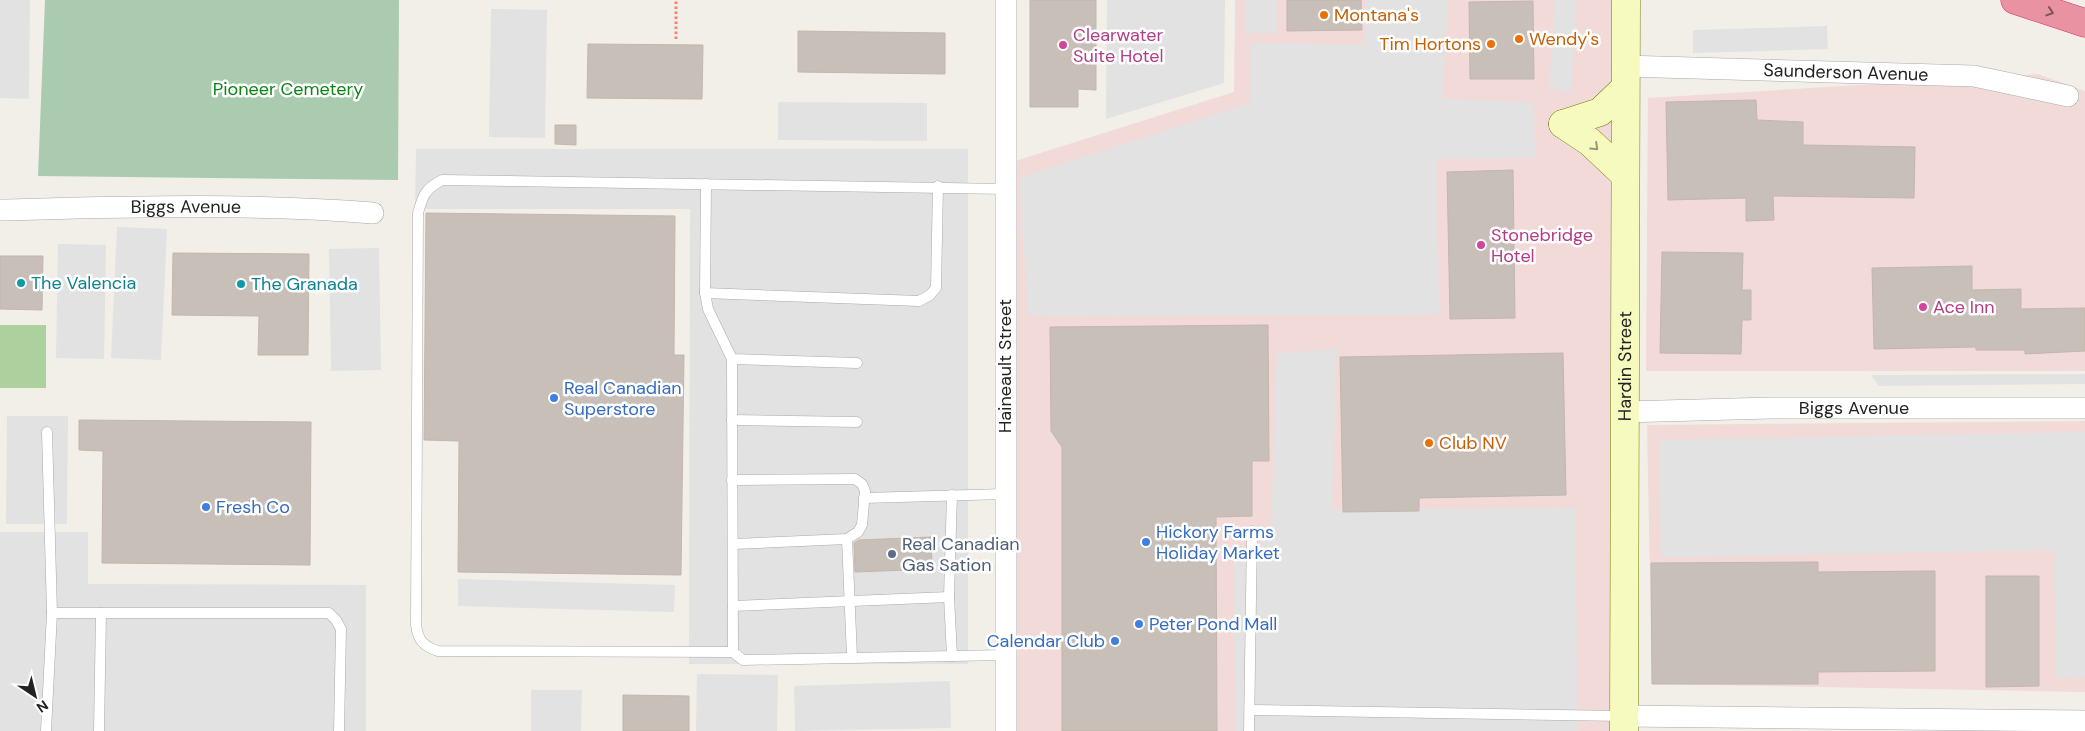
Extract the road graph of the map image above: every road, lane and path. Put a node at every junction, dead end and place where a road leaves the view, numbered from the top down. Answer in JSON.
{"nodes":[{"id":1,"x":676,"y":0,"type":"edge"},
{"id":2,"x":994,"y":0,"type":"edge"},
{"id":3,"x":1006,"y":0,"type":"edge"},
{"id":4,"x":1626,"y":0,"type":"edge"},
{"id":5,"x":2015,"y":0,"type":"edge"},
{"id":6,"x":2085,"y":23,"type":"edge"},
{"id":7,"x":676,"y":39,"type":"dead end"},
{"id":8,"x":1624,"y":78,"type":"junction"},
{"id":9,"x":2068,"y":96,"type":"dead end"},
{"id":10,"x":1624,"y":174,"type":"junction"},
{"id":11,"x":706,"y":184,"type":"junction"},
{"id":12,"x":938,"y":186,"type":"junction"},
{"id":13,"x":1006,"y":189,"type":"junction"},
{"id":14,"x":0,"y":210,"type":"edge"},
{"id":15,"x":373,"y":213,"type":"dead end"},
{"id":16,"x":706,"y":293,"type":"junction"},
{"id":17,"x":732,"y":359,"type":"junction"},
{"id":18,"x":857,"y":363,"type":"dead end"},
{"id":19,"x":2085,"y":408,"type":"edge"},
{"id":20,"x":1624,"y":412,"type":"junction"},
{"id":21,"x":732,"y":420,"type":"junction"},
{"id":22,"x":857,"y":422,"type":"dead end"},
{"id":23,"x":47,"y":432,"type":"dead end"},
{"id":24,"x":732,"y":480,"type":"junction"},
{"id":25,"x":1005,"y":494,"type":"junction"},
{"id":26,"x":952,"y":495,"type":"junction"},
{"id":27,"x":864,"y":498,"type":"junction"},
{"id":28,"x":1252,"y":531,"type":"dead end"},
{"id":29,"x":847,"y":539,"type":"junction"},
{"id":30,"x":733,"y":544,"type":"junction"},
{"id":31,"x":949,"y":597,"type":"junction"},
{"id":32,"x":850,"y":601,"type":"junction"},
{"id":33,"x":733,"y":606,"type":"junction"},
{"id":34,"x":101,"y":612,"type":"junction"},
{"id":35,"x":52,"y":613,"type":"junction"},
{"id":36,"x":733,"y":652,"type":"junction"},
{"id":37,"x":1004,"y":655,"type":"junction"},
{"id":38,"x":952,"y":656,"type":"junction"},
{"id":39,"x":852,"y":657,"type":"junction"},
{"id":40,"x":1250,"y":710,"type":"junction"},
{"id":41,"x":2085,"y":721,"type":"edge"},
{"id":42,"x":1624,"y":724,"type":"edge"},
{"id":43,"x":46,"y":731,"type":"edge"},
{"id":44,"x":99,"y":731,"type":"edge"},
{"id":45,"x":339,"y":731,"type":"edge"},
{"id":46,"x":1006,"y":731,"type":"edge"},
{"id":47,"x":1249,"y":731,"type":"edge"}],
"edges":[{"from":1,"to":7,"type":"path"},
{"from":2,"to":3,"type":"street"},
{"from":3,"to":13,"type":"street","name":"Haineault Street"},
{"from":4,"to":8,"type":"main road","name":"Hardin Street"},
{"from":5,"to":6,"type":"highway","one_way":true},
{"from":8,"to":9,"type":"street","name":"Saunderson Avenue"},
{"from":8,"to":10,"type":"main road","name":"Hardin Street"},
{"from":8,"to":10,"type":"main road","one_way":true},
{"from":10,"to":20,"type":"main road","name":"Hardin Street"},
{"from":11,"to":12,"type":"lane"},
{"from":11,"to":16,"type":"lane"},
{"from":11,"to":36,"type":"lane"},
{"from":12,"to":13,"type":"lane"},
{"from":12,"to":16,"type":"lane"},
{"from":13,"to":25,"type":"street","name":"Haineault Street"},
{"from":14,"to":15,"type":"street","name":"Biggs Avenue"},
{"from":16,"to":17,"type":"lane"},
{"from":17,"to":18,"type":"lane"},
{"from":17,"to":21,"type":"lane"},
{"from":19,"to":20,"type":"street","name":"Biggs Avenue"},
{"from":20,"to":42,"type":"main road","name":"Hardin Street"},
{"from":21,"to":22,"type":"lane"},
{"from":21,"to":24,"type":"lane"},
{"from":23,"to":35,"type":"lane"},
{"from":24,"to":27,"type":"lane"},
{"from":24,"to":30,"type":"lane"},
{"from":25,"to":26,"type":"lane"},
{"from":25,"to":37,"type":"street","name":"Haineault Street"},
{"from":26,"to":27,"type":"lane"},
{"from":26,"to":31,"type":"lane"},
{"from":27,"to":29,"type":"lane"},
{"from":28,"to":40,"type":"lane"},
{"from":29,"to":30,"type":"lane"},
{"from":29,"to":32,"type":"lane"},
{"from":30,"to":33,"type":"lane"},
{"from":31,"to":32,"type":"lane"},
{"from":31,"to":38,"type":"lane"},
{"from":32,"to":33,"type":"lane"},
{"from":32,"to":39,"type":"lane"},
{"from":33,"to":36,"type":"lane"},
{"from":34,"to":35,"type":"lane"},
{"from":34,"to":44,"type":"lane"},
{"from":34,"to":45,"type":"lane"},
{"from":35,"to":43,"type":"lane"},
{"from":36,"to":39,"type":"lane"},
{"from":37,"to":38,"type":"lane"},
{"from":37,"to":46,"type":"street","name":"Haineault Street"},
{"from":38,"to":39,"type":"lane"},
{"from":40,"to":42,"type":"lane"},
{"from":40,"to":47,"type":"lane"},
{"from":41,"to":42,"type":"street"}]}
